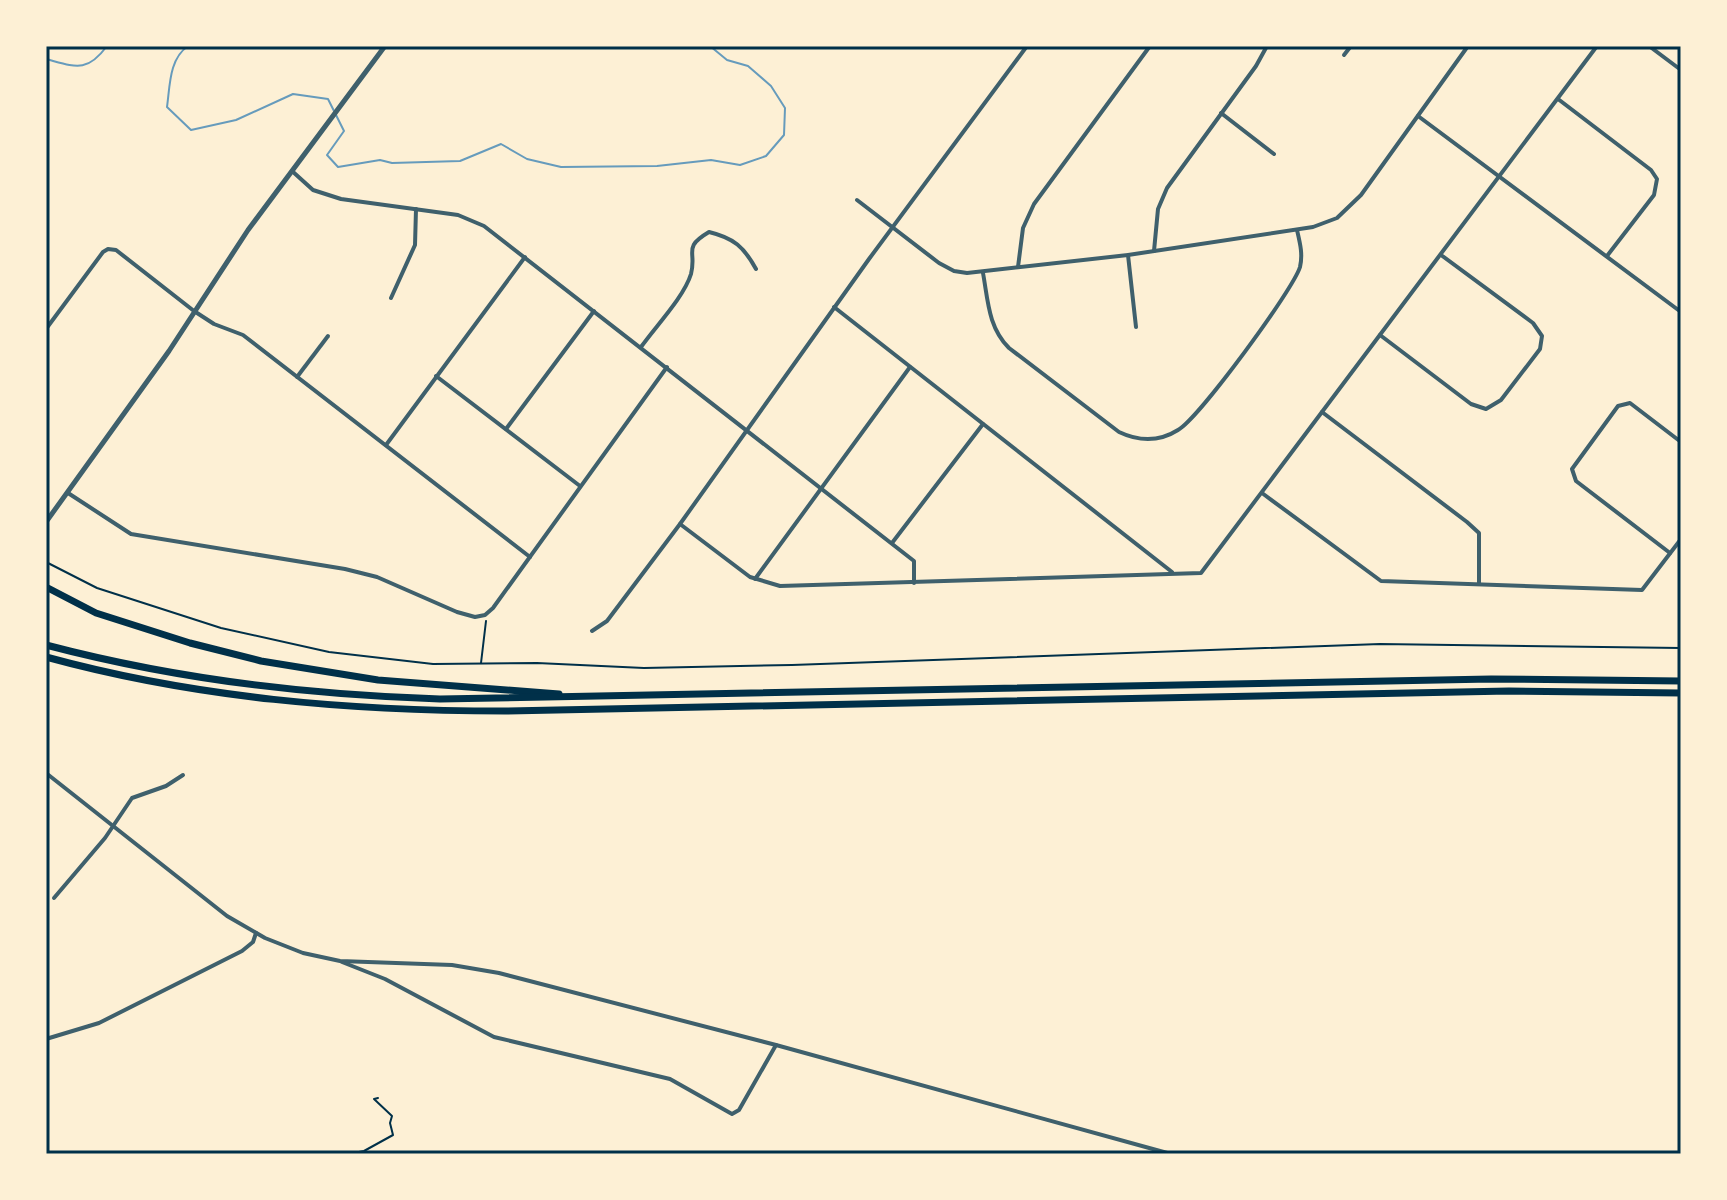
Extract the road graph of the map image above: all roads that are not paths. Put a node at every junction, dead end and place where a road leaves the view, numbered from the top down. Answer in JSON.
{"nodes":[{"id":1,"x":385,"y":46,"type":"edge"},
{"id":2,"x":1027,"y":46,"type":"edge"},
{"id":3,"x":1150,"y":46,"type":"edge"},
{"id":4,"x":1267,"y":46,"type":"edge"},
{"id":5,"x":1351,"y":46,"type":"edge"},
{"id":6,"x":1468,"y":46,"type":"edge"},
{"id":7,"x":1597,"y":46,"type":"edge"},
{"id":8,"x":1649,"y":46,"type":"edge"},
{"id":9,"x":1344,"y":55,"type":"dead end"},
{"id":10,"x":1681,"y":70,"type":"edge"},
{"id":11,"x":1558,"y":99,"type":"junction"},
{"id":12,"x":1221,"y":113,"type":"junction"},
{"id":13,"x":1418,"y":116,"type":"junction"},
{"id":14,"x":1274,"y":154,"type":"dead end"},
{"id":15,"x":292,"y":171,"type":"junction"},
{"id":16,"x":1499,"y":177,"type":"junction"},
{"id":17,"x":857,"y":200,"type":"dead end"},
{"id":18,"x":416,"y":209,"type":"junction"},
{"id":19,"x":892,"y":227,"type":"junction"},
{"id":20,"x":1297,"y":230,"type":"junction"},
{"id":21,"x":1154,"y":251,"type":"junction"},
{"id":22,"x":1128,"y":255,"type":"junction"},
{"id":23,"x":1441,"y":255,"type":"junction"},
{"id":24,"x":1606,"y":256,"type":"junction"},
{"id":25,"x":525,"y":257,"type":"junction"},
{"id":26,"x":1018,"y":267,"type":"junction"},
{"id":27,"x":756,"y":269,"type":"dead end"},
{"id":28,"x":983,"y":273,"type":"junction"},
{"id":29,"x":391,"y":298,"type":"dead end"},
{"id":30,"x":834,"y":307,"type":"junction"},
{"id":31,"x":194,"y":311,"type":"junction"},
{"id":32,"x":594,"y":311,"type":"junction"},
{"id":33,"x":1681,"y":312,"type":"edge"},
{"id":34,"x":1136,"y":327,"type":"dead end"},
{"id":35,"x":46,"y":329,"type":"edge"},
{"id":36,"x":1380,"y":335,"type":"junction"},
{"id":37,"x":328,"y":336,"type":"dead end"},
{"id":38,"x":641,"y":347,"type":"junction"},
{"id":39,"x":667,"y":367,"type":"junction"},
{"id":40,"x":910,"y":367,"type":"junction"},
{"id":41,"x":436,"y":376,"type":"junction"},
{"id":42,"x":297,"y":377,"type":"junction"},
{"id":43,"x":1322,"y":412,"type":"junction"},
{"id":44,"x":984,"y":423,"type":"junction"},
{"id":45,"x":506,"y":429,"type":"junction"},
{"id":46,"x":747,"y":429,"type":"junction"},
{"id":47,"x":1681,"y":442,"type":"edge"},
{"id":48,"x":386,"y":445,"type":"junction"},
{"id":49,"x":581,"y":487,"type":"junction"},
{"id":50,"x":823,"y":488,"type":"junction"},
{"id":51,"x":67,"y":492,"type":"junction"},
{"id":52,"x":1261,"y":493,"type":"junction"},
{"id":53,"x":46,"y":522,"type":"edge"},
{"id":54,"x":680,"y":524,"type":"junction"},
{"id":55,"x":1681,"y":539,"type":"edge"},
{"id":56,"x":892,"y":543,"type":"junction"},
{"id":57,"x":1670,"y":553,"type":"junction"},
{"id":58,"x":530,"y":557,"type":"junction"},
{"id":59,"x":1174,"y":574,"type":"junction"},
{"id":60,"x":755,"y":579,"type":"junction"},
{"id":61,"x":914,"y":583,"type":"junction"},
{"id":62,"x":1479,"y":584,"type":"junction"},
{"id":63,"x":46,"y":587,"type":"edge"},
{"id":64,"x":592,"y":631,"type":"dead end"},
{"id":65,"x":46,"y":645,"type":"edge"},
{"id":66,"x":46,"y":657,"type":"edge"},
{"id":67,"x":1681,"y":681,"type":"edge"},
{"id":68,"x":1681,"y":693,"type":"edge"},
{"id":69,"x":581,"y":697,"type":"junction"},
{"id":70,"x":46,"y":773,"type":"edge"},
{"id":71,"x":183,"y":775,"type":"dead end"},
{"id":72,"x":113,"y":826,"type":"junction"},
{"id":73,"x":54,"y":898,"type":"dead end"},
{"id":74,"x":256,"y":933,"type":"junction"},
{"id":75,"x":340,"y":961,"type":"junction"},
{"id":76,"x":46,"y":1039,"type":"edge"},
{"id":77,"x":776,"y":1045,"type":"junction"},
{"id":78,"x":1171,"y":1154,"type":"edge"}],
"edges":[{"from":1,"to":15,"type":"street"},
{"from":2,"to":19,"type":"street"},
{"from":3,"to":26,"type":"street"},
{"from":4,"to":12,"type":"street"},
{"from":5,"to":9,"type":"street"},
{"from":6,"to":13,"type":"street"},
{"from":7,"to":11,"type":"street"},
{"from":8,"to":10,"type":"street"},
{"from":11,"to":16,"type":"street"},
{"from":11,"to":24,"type":"street"},
{"from":12,"to":14,"type":"street"},
{"from":12,"to":21,"type":"street"},
{"from":13,"to":16,"type":"street"},
{"from":13,"to":20,"type":"street"},
{"from":15,"to":18,"type":"street"},
{"from":15,"to":31,"type":"street"},
{"from":16,"to":23,"type":"street"},
{"from":16,"to":24,"type":"street"},
{"from":17,"to":19,"type":"street"},
{"from":18,"to":25,"type":"street"},
{"from":18,"to":29,"type":"street"},
{"from":19,"to":28,"type":"street"},
{"from":19,"to":30,"type":"street"},
{"from":20,"to":21,"type":"street"},
{"from":20,"to":28,"type":"street"},
{"from":21,"to":22,"type":"street"},
{"from":22,"to":26,"type":"street"},
{"from":22,"to":34,"type":"street"},
{"from":23,"to":36,"type":"street"},
{"from":23,"to":36,"type":"street"},
{"from":24,"to":33,"type":"street"},
{"from":25,"to":32,"type":"street"},
{"from":25,"to":41,"type":"street"},
{"from":26,"to":28,"type":"street"},
{"from":27,"to":38,"type":"street"},
{"from":30,"to":40,"type":"street"},
{"from":30,"to":46,"type":"street"},
{"from":31,"to":35,"type":"street"},
{"from":31,"to":42,"type":"street"},
{"from":31,"to":51,"type":"street"},
{"from":32,"to":38,"type":"street"},
{"from":32,"to":45,"type":"street"},
{"from":36,"to":43,"type":"street"},
{"from":37,"to":42,"type":"street"},
{"from":38,"to":39,"type":"street"},
{"from":39,"to":46,"type":"street"},
{"from":39,"to":49,"type":"street"},
{"from":40,"to":44,"type":"street"},
{"from":40,"to":50,"type":"street"},
{"from":41,"to":45,"type":"street"},
{"from":41,"to":48,"type":"street"},
{"from":42,"to":48,"type":"street"},
{"from":43,"to":52,"type":"street"},
{"from":43,"to":62,"type":"street"},
{"from":44,"to":56,"type":"street"},
{"from":44,"to":59,"type":"street"},
{"from":45,"to":49,"type":"street"},
{"from":46,"to":50,"type":"street"},
{"from":46,"to":54,"type":"street"},
{"from":47,"to":57,"type":"street"},
{"from":48,"to":58,"type":"street"},
{"from":49,"to":58,"type":"street"},
{"from":50,"to":56,"type":"street"},
{"from":50,"to":60,"type":"street"},
{"from":51,"to":53,"type":"street"},
{"from":51,"to":58,"type":"street"},
{"from":52,"to":59,"type":"street"},
{"from":52,"to":62,"type":"street"},
{"from":54,"to":60,"type":"street"},
{"from":54,"to":64,"type":"street"},
{"from":55,"to":57,"type":"street"},
{"from":56,"to":61,"type":"street"},
{"from":57,"to":62,"type":"street"},
{"from":59,"to":61,"type":"street"},
{"from":60,"to":61,"type":"street"},
{"from":63,"to":69,"type":"highway"},
{"from":65,"to":69,"type":"highway"},
{"from":66,"to":68,"type":"highway"},
{"from":67,"to":69,"type":"highway"},
{"from":70,"to":72,"type":"street"},
{"from":71,"to":72,"type":"street"},
{"from":72,"to":73,"type":"street"},
{"from":72,"to":74,"type":"street"},
{"from":74,"to":75,"type":"street"},
{"from":74,"to":76,"type":"street"},
{"from":75,"to":77,"type":"street"},
{"from":75,"to":77,"type":"street"},
{"from":77,"to":78,"type":"street"}]}
